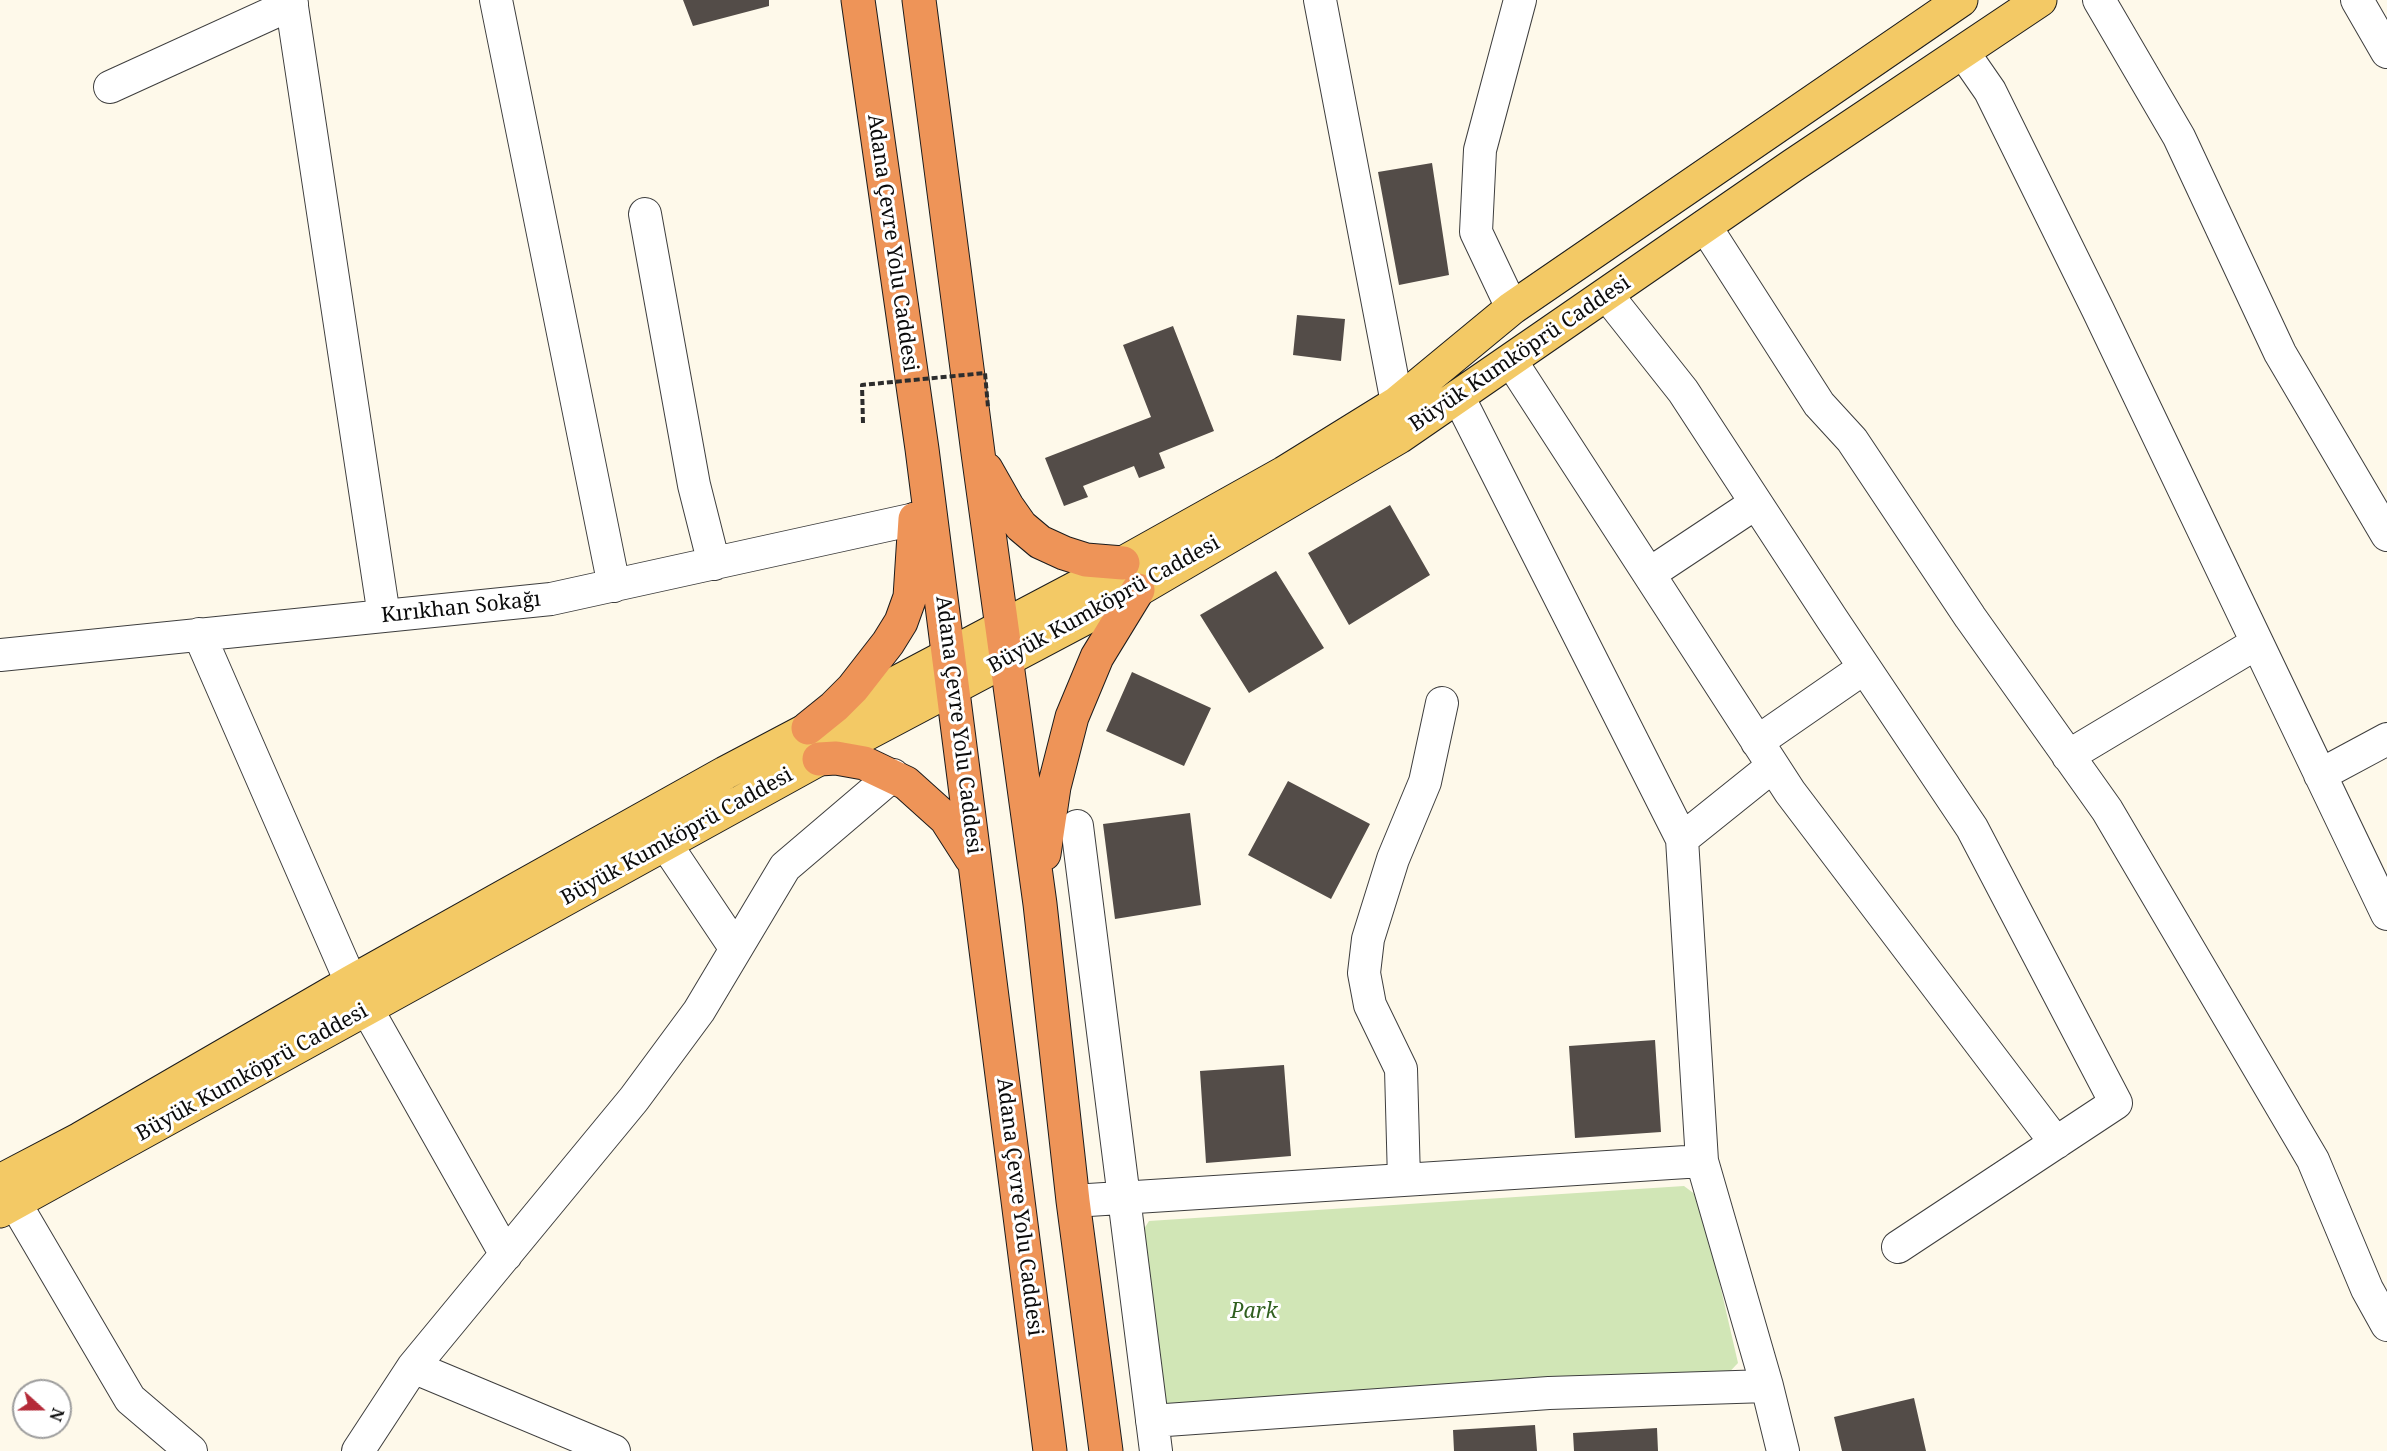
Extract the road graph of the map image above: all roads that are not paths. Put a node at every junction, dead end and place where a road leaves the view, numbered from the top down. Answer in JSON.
{"nodes":[{"id":1,"x":495,"y":0,"type":"edge"},
{"id":2,"x":858,"y":0,"type":"edge"},
{"id":3,"x":919,"y":0,"type":"edge"},
{"id":4,"x":1320,"y":0,"type":"edge"},
{"id":5,"x":1520,"y":0,"type":"edge"},
{"id":6,"x":1961,"y":0,"type":"edge"},
{"id":7,"x":2040,"y":0,"type":"edge"},
{"id":8,"x":2099,"y":0,"type":"edge"},
{"id":9,"x":2357,"y":0,"type":"edge"},
{"id":10,"x":291,"y":2,"type":"edge"},
{"id":11,"x":1963,"y":52,"type":"junction"},
{"id":12,"x":2387,"y":52,"type":"edge"},
{"id":13,"x":110,"y":87,"type":"dead end"},
{"id":14,"x":645,"y":214,"type":"dead end"},
{"id":15,"x":1705,"y":226,"type":"junction"},
{"id":16,"x":1607,"y":295,"type":"junction"},
{"id":17,"x":1512,"y":308,"type":"junction"},
{"id":18,"x":1511,"y":361,"type":"junction"},
{"id":19,"x":1458,"y":396,"type":"junction"},
{"id":20,"x":1397,"y":403,"type":"junction"},
{"id":21,"x":922,"y":449,"type":"junction"},
{"id":22,"x":978,"y":453,"type":"junction"},
{"id":23,"x":1756,"y":503,"type":"junction"},
{"id":24,"x":915,"y":519,"type":"junction"},
{"id":25,"x":2387,"y":535,"type":"edge"},
{"id":26,"x":714,"y":564,"type":"junction"},
{"id":27,"x":1649,"y":574,"type":"junction"},
{"id":28,"x":1131,"y":576,"type":"junction"},
{"id":29,"x":614,"y":586,"type":"junction"},
{"id":30,"x":384,"y":616,"type":"junction"},
{"id":31,"x":1002,"y":627,"type":"junction"},
{"id":32,"x":200,"y":634,"type":"junction"},
{"id":33,"x":2257,"y":643,"type":"junction"},
{"id":34,"x":949,"y":654,"type":"junction"},
{"id":35,"x":0,"y":655,"type":"edge"},
{"id":36,"x":1006,"y":660,"type":"junction"},
{"id":37,"x":1864,"y":668,"type":"junction"},
{"id":38,"x":953,"y":688,"type":"junction"},
{"id":39,"x":1442,"y":704,"type":"dead end"},
{"id":40,"x":808,"y":728,"type":"junction"},
{"id":41,"x":2387,"y":739,"type":"edge"},
{"id":42,"x":1765,"y":754,"type":"junction"},
{"id":43,"x":2068,"y":756,"type":"junction"},
{"id":44,"x":819,"y":759,"type":"junction"},
{"id":45,"x":893,"y":775,"type":"junction"},
{"id":46,"x":2320,"y":775,"type":"junction"},
{"id":47,"x":1077,"y":826,"type":"dead end"},
{"id":48,"x":1682,"y":839,"type":"junction"},
{"id":49,"x":665,"y":843,"type":"junction"},
{"id":50,"x":977,"y":867,"type":"junction"},
{"id":51,"x":1040,"y":904,"type":"junction"},
{"id":52,"x":2387,"y":914,"type":"edge"},
{"id":53,"x":736,"y":949,"type":"junction"},
{"id":54,"x":359,"y":996,"type":"junction"},
{"id":55,"x":2056,"y":1143,"type":"junction"},
{"id":56,"x":1702,"y":1161,"type":"junction"},
{"id":57,"x":1404,"y":1180,"type":"junction"},
{"id":58,"x":1124,"y":1197,"type":"junction"},
{"id":59,"x":5,"y":1198,"type":"edge"},
{"id":60,"x":1073,"y":1201,"type":"junction"},
{"id":61,"x":1898,"y":1247,"type":"dead end"},
{"id":62,"x":506,"y":1255,"type":"junction"},
{"id":63,"x":2387,"y":1325,"type":"edge"},
{"id":64,"x":413,"y":1368,"type":"junction"},
{"id":65,"x":1767,"y":1386,"type":"junction"},
{"id":66,"x":1154,"y":1436,"type":"edge"},
{"id":67,"x":191,"y":1451,"type":"edge"},
{"id":68,"x":358,"y":1451,"type":"edge"},
{"id":69,"x":614,"y":1451,"type":"edge"},
{"id":70,"x":1050,"y":1451,"type":"edge"},
{"id":71,"x":1106,"y":1451,"type":"edge"},
{"id":72,"x":1783,"y":1451,"type":"edge"}],
"edges":[{"from":1,"to":29,"type":"street"},
{"from":2,"to":21,"type":"highway","name":"Adana Çevre Yolu Caddesi"},
{"from":3,"to":22,"type":"highway"},
{"from":4,"to":20,"type":"street"},
{"from":5,"to":17,"type":"street"},
{"from":6,"to":17,"type":"main road","name":"Büyük Kumköprü Caddesi"},
{"from":7,"to":11,"type":"main road","name":"Büyük Kumköprü Caddesi"},
{"from":8,"to":25,"type":"street"},
{"from":9,"to":12,"type":"street"},
{"from":10,"to":13,"type":"street"},
{"from":10,"to":30,"type":"street"},
{"from":11,"to":15,"type":"main road","name":"Büyük Kumköprü Caddesi"},
{"from":11,"to":33,"type":"street"},
{"from":14,"to":26,"type":"street"},
{"from":15,"to":16,"type":"main road","name":"Büyük Kumköprü Caddesi"},
{"from":15,"to":43,"type":"street"},
{"from":16,"to":18,"type":"main road","name":"Büyük Kumköprü Caddesi"},
{"from":16,"to":23,"type":"street"},
{"from":17,"to":20,"type":"main road","name":"Büyük Kumköprü Caddesi"},
{"from":18,"to":19,"type":"main road","name":"Büyük Kumköprü Caddesi"},
{"from":18,"to":27,"type":"street"},
{"from":19,"to":28,"type":"main road","name":"Büyük Kumköprü Caddesi"},
{"from":19,"to":48,"type":"street"},
{"from":20,"to":28,"type":"main road","name":"Büyük Kumköprü Caddesi"},
{"from":21,"to":24,"type":"highway"},
{"from":21,"to":34,"type":"highway","name":"Adana Çevre Yolu Caddesi"},
{"from":22,"to":28,"type":"highway"},
{"from":22,"to":31,"type":"highway"},
{"from":23,"to":27,"type":"street"},
{"from":23,"to":37,"type":"street"},
{"from":24,"to":26,"type":"street","name":"Kırıkhan Sokağı"},
{"from":24,"to":40,"type":"highway"},
{"from":26,"to":29,"type":"street","name":"Kırıkhan Sokağı"},
{"from":27,"to":42,"type":"street"},
{"from":28,"to":31,"type":"main road","name":"Büyük Kumköprü Caddesi"},
{"from":28,"to":36,"type":"main road","name":"Büyük Kumköprü Caddesi"},
{"from":28,"to":51,"type":"highway"},
{"from":29,"to":30,"type":"street","name":"Kırıkhan Sokağı"},
{"from":30,"to":32,"type":"street","name":"Kırıkhan Sokağı"},
{"from":31,"to":34,"type":"main road","name":"Büyük Kumköprü Caddesi"},
{"from":31,"to":36,"type":"highway"},
{"from":32,"to":35,"type":"street","name":"Kırıkhan Sokağı"},
{"from":32,"to":54,"type":"street"},
{"from":33,"to":43,"type":"street"},
{"from":33,"to":46,"type":"street"},
{"from":34,"to":38,"type":"highway","name":"Adana Çevre Yolu Caddesi"},
{"from":34,"to":40,"type":"main road","name":"Büyük Kumköprü Caddesi"},
{"from":36,"to":38,"type":"main road","name":"Büyük Kumköprü Caddesi"},
{"from":36,"to":51,"type":"highway"},
{"from":37,"to":42,"type":"street"},
{"from":37,"to":55,"type":"street"},
{"from":38,"to":44,"type":"main road","name":"Büyük Kumköprü Caddesi"},
{"from":38,"to":50,"type":"highway","name":"Adana Çevre Yolu Caddesi"},
{"from":39,"to":57,"type":"street"},
{"from":40,"to":54,"type":"main road","name":"Büyük Kumköprü Caddesi"},
{"from":41,"to":46,"type":"street"},
{"from":42,"to":48,"type":"street"},
{"from":42,"to":55,"type":"street"},
{"from":43,"to":63,"type":"street"},
{"from":44,"to":45,"type":"highway"},
{"from":44,"to":49,"type":"main road","name":"Büyük Kumköprü Caddesi"},
{"from":45,"to":50,"type":"highway"},
{"from":45,"to":53,"type":"street"},
{"from":46,"to":52,"type":"street"},
{"from":47,"to":58,"type":"street"},
{"from":48,"to":56,"type":"street"},
{"from":49,"to":53,"type":"street"},
{"from":49,"to":54,"type":"main road","name":"Büyük Kumköprü Caddesi"},
{"from":50,"to":70,"type":"highway","name":"Adana Çevre Yolu Caddesi"},
{"from":51,"to":60,"type":"highway"},
{"from":53,"to":62,"type":"street"},
{"from":54,"to":59,"type":"main road","name":"Büyük Kumköprü Caddesi"},
{"from":54,"to":62,"type":"street"},
{"from":55,"to":61,"type":"street"},
{"from":56,"to":57,"type":"street"},
{"from":56,"to":65,"type":"street"},
{"from":57,"to":58,"type":"street"},
{"from":58,"to":60,"type":"street"},
{"from":58,"to":66,"type":"street"},
{"from":59,"to":67,"type":"street"},
{"from":60,"to":71,"type":"highway"},
{"from":62,"to":64,"type":"street"},
{"from":64,"to":68,"type":"street"},
{"from":64,"to":69,"type":"street"},
{"from":65,"to":66,"type":"street"},
{"from":65,"to":72,"type":"street"}]}
